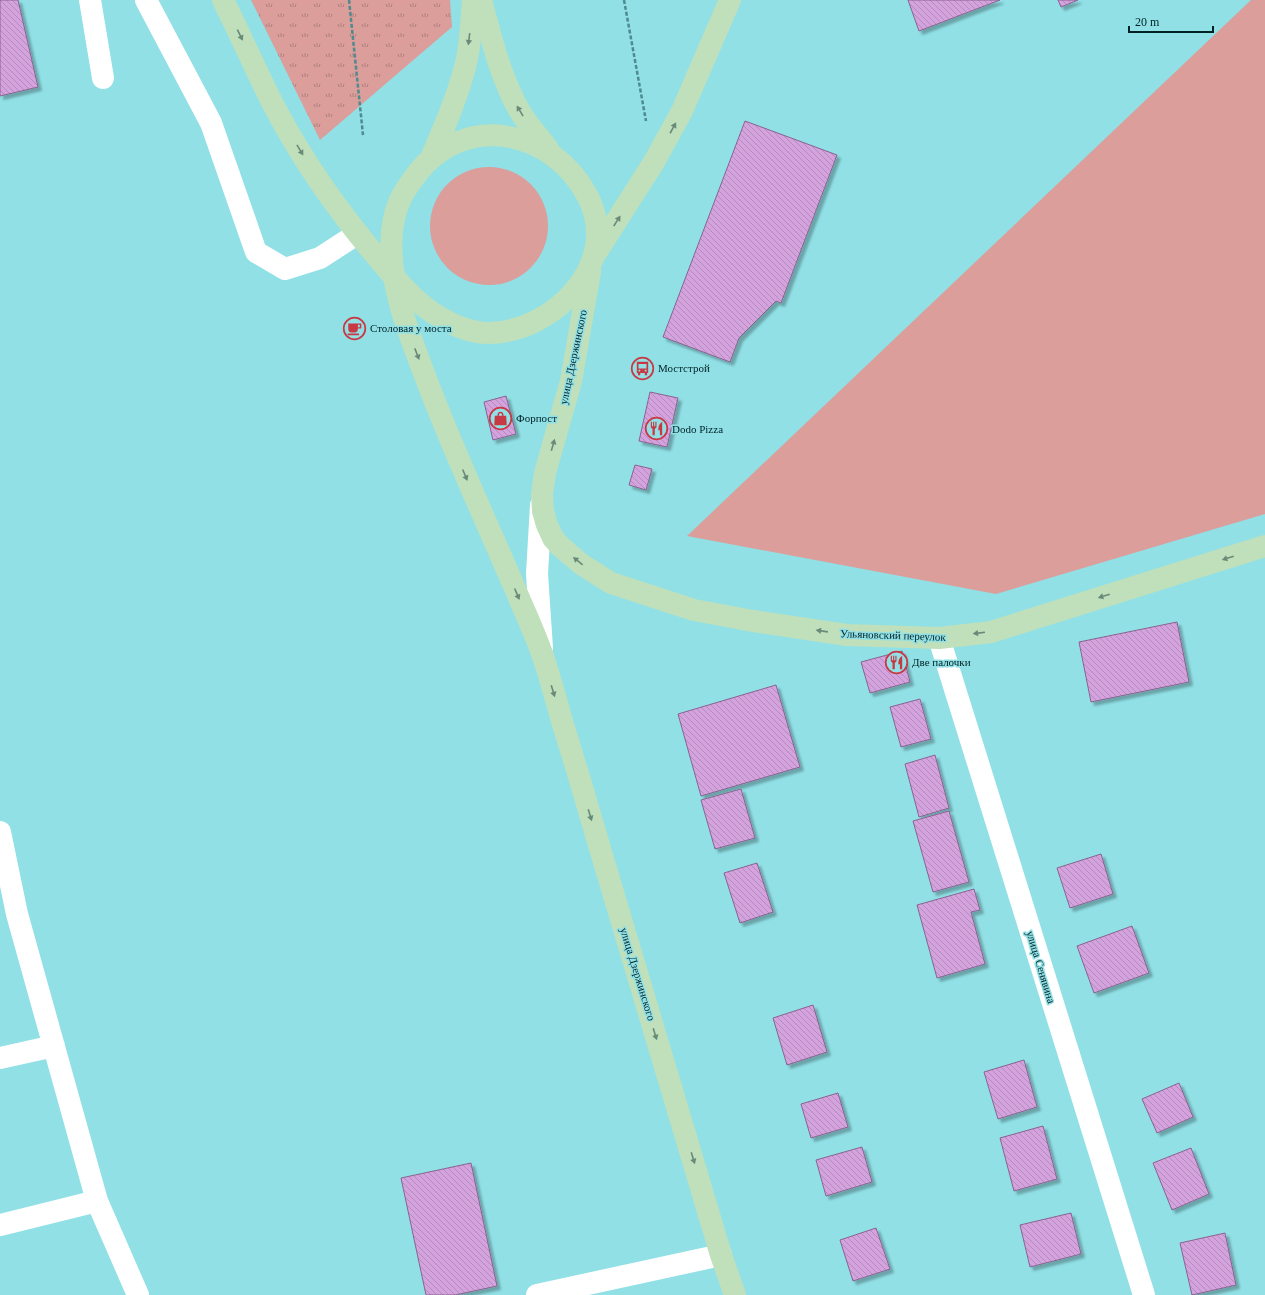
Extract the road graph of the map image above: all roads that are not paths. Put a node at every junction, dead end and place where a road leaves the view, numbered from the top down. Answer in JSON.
{"nodes":[{"id":1,"x":90,"y":0,"type":"edge"},
{"id":2,"x":146,"y":0,"type":"edge"},
{"id":3,"x":223,"y":0,"type":"edge"},
{"id":4,"x":473,"y":0,"type":"edge"},
{"id":5,"x":481,"y":0,"type":"edge"},
{"id":6,"x":730,"y":0,"type":"edge"},
{"id":7,"x":102,"y":78,"type":"dead end"},
{"id":8,"x":552,"y":153,"type":"junction"},
{"id":9,"x":430,"y":160,"type":"junction"},
{"id":10,"x":357,"y":234,"type":"junction"},
{"id":11,"x":593,"y":261,"type":"junction"},
{"id":12,"x":394,"y":277,"type":"junction"},
{"id":13,"x":542,"y":494,"type":"junction"},
{"id":14,"x":1265,"y":546,"type":"edge"},
{"id":15,"x":611,"y":583,"type":"joint"},
{"id":16,"x":939,"y":638,"type":"junction"},
{"id":17,"x":542,"y":653,"type":"junction"},
{"id":18,"x":0,"y":832,"type":"edge"},
{"id":19,"x":54,"y":1046,"type":"junction"},
{"id":20,"x":0,"y":1058,"type":"edge"},
{"id":21,"x":97,"y":1201,"type":"junction"},
{"id":22,"x":0,"y":1225,"type":"edge"},
{"id":23,"x":722,"y":1255,"type":"junction"},
{"id":24,"x":138,"y":1295,"type":"edge"},
{"id":25,"x":538,"y":1295,"type":"edge"},
{"id":26,"x":735,"y":1295,"type":"edge"},
{"id":27,"x":1144,"y":1295,"type":"edge"}],
"edges":[{"from":1,"to":7,"type":"street"},
{"from":2,"to":10,"type":"street"},
{"from":3,"to":10,"type":"main road","one_way":true},
{"from":4,"to":9,"type":"main road","one_way":true},
{"from":8,"to":5,"type":"main road","one_way":true},
{"from":11,"to":6,"type":"main road","one_way":true},
{"from":8,"to":9,"type":"main road"},
{"from":8,"to":11,"type":"main road","name":"улица Дзержинского"},
{"from":9,"to":12,"type":"main road","name":"улица Дзержинского"},
{"from":10,"to":12,"type":"main road"},
{"from":11,"to":12,"type":"main road"},
{"from":13,"to":11,"type":"main road","name":"улица Дзержинского","one_way":true},
{"from":12,"to":17,"type":"main road","name":"улица Дзержинского","one_way":true},
{"from":15,"to":13,"type":"main road","name":"улица Дзержинского","one_way":true},
{"from":13,"to":17,"type":"street"},
{"from":14,"to":16,"type":"main road","name":"Ульяновский переулок","one_way":true},
{"from":16,"to":15,"type":"main road","name":"Ульяновский переулок","one_way":true},
{"from":16,"to":27,"type":"street","name":"улица Сенявина"},
{"from":17,"to":23,"type":"main road","name":"улица Дзержинского","one_way":true},
{"from":18,"to":19,"type":"street"},
{"from":19,"to":20,"type":"street"},
{"from":19,"to":21,"type":"street"},
{"from":21,"to":22,"type":"street"},
{"from":21,"to":24,"type":"street"},
{"from":23,"to":25,"type":"street"},
{"from":23,"to":26,"type":"main road","name":"улица Дзержинского"}]}
